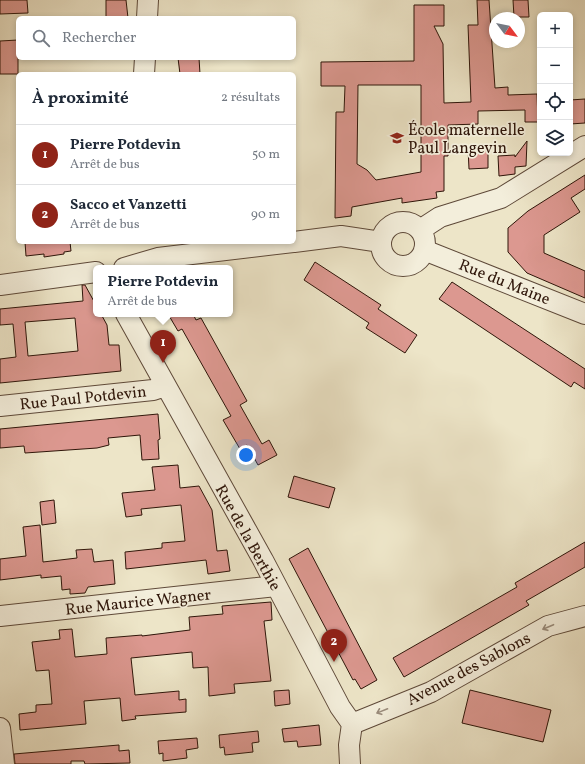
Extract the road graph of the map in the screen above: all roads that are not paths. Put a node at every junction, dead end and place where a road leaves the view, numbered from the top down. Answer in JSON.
{"nodes":[{"id":1,"x":148,"y":0,"type":"edge"},
{"id":2,"x":147,"y":16,"type":"edge"},
{"id":3,"x":145,"y":60,"type":"edge"},
{"id":4,"x":144,"y":72,"type":"edge"},
{"id":5,"x":585,"y":146,"type":"edge"},
{"id":6,"x":420,"y":230,"type":"junction"},
{"id":7,"x":296,"y":242,"type":"edge"},
{"id":8,"x":381,"y":242,"type":"junction"},
{"id":9,"x":259,"y":244,"type":"edge"},
{"id":10,"x":157,"y":250,"type":"edge"},
{"id":11,"x":424,"y":250,"type":"junction"},
{"id":12,"x":130,"y":265,"type":"edge"},
{"id":13,"x":93,"y":272,"type":"edge"},
{"id":14,"x":0,"y":285,"type":"edge"},
{"id":15,"x":585,"y":314,"type":"edge"},
{"id":16,"x":128,"y":317,"type":"edge"},
{"id":17,"x":165,"y":386,"type":"junction"},
{"id":18,"x":0,"y":406,"type":"edge"},
{"id":19,"x":276,"y":586,"type":"junction"},
{"id":20,"x":0,"y":616,"type":"edge"},
{"id":21,"x":585,"y":616,"type":"edge"},
{"id":22,"x":352,"y":724,"type":"junction"},
{"id":23,"x":0,"y":728,"type":"edge"},
{"id":24,"x":4,"y":764,"type":"edge"},
{"id":25,"x":350,"y":764,"type":"edge"}],
"edges":[{"from":1,"to":2,"type":"street"},
{"from":3,"to":4,"type":"street"},
{"from":5,"to":6,"type":"street"},
{"from":6,"to":8,"type":"street"},
{"from":6,"to":11,"type":"street"},
{"from":7,"to":8,"type":"street"},
{"from":8,"to":11,"type":"street"},
{"from":9,"to":10,"type":"street"},
{"from":10,"to":12,"type":"street"},
{"from":11,"to":15,"type":"street","name":"Rue du Maine"},
{"from":13,"to":14,"type":"street"},
{"from":16,"to":17,"type":"street","name":"Rue de la Berthie"},
{"from":17,"to":18,"type":"street","name":"Rue Paul Potdevin"},
{"from":17,"to":19,"type":"street","name":"Rue de la Berthie"},
{"from":19,"to":20,"type":"street","name":"Rue Maurice Wagner"},
{"from":19,"to":22,"type":"street","name":"Rue de la Berthie"},
{"from":21,"to":22,"type":"street","name":"Avenue des Sablons","one_way":true},
{"from":22,"to":25,"type":"street"},
{"from":23,"to":24,"type":"street"}]}
